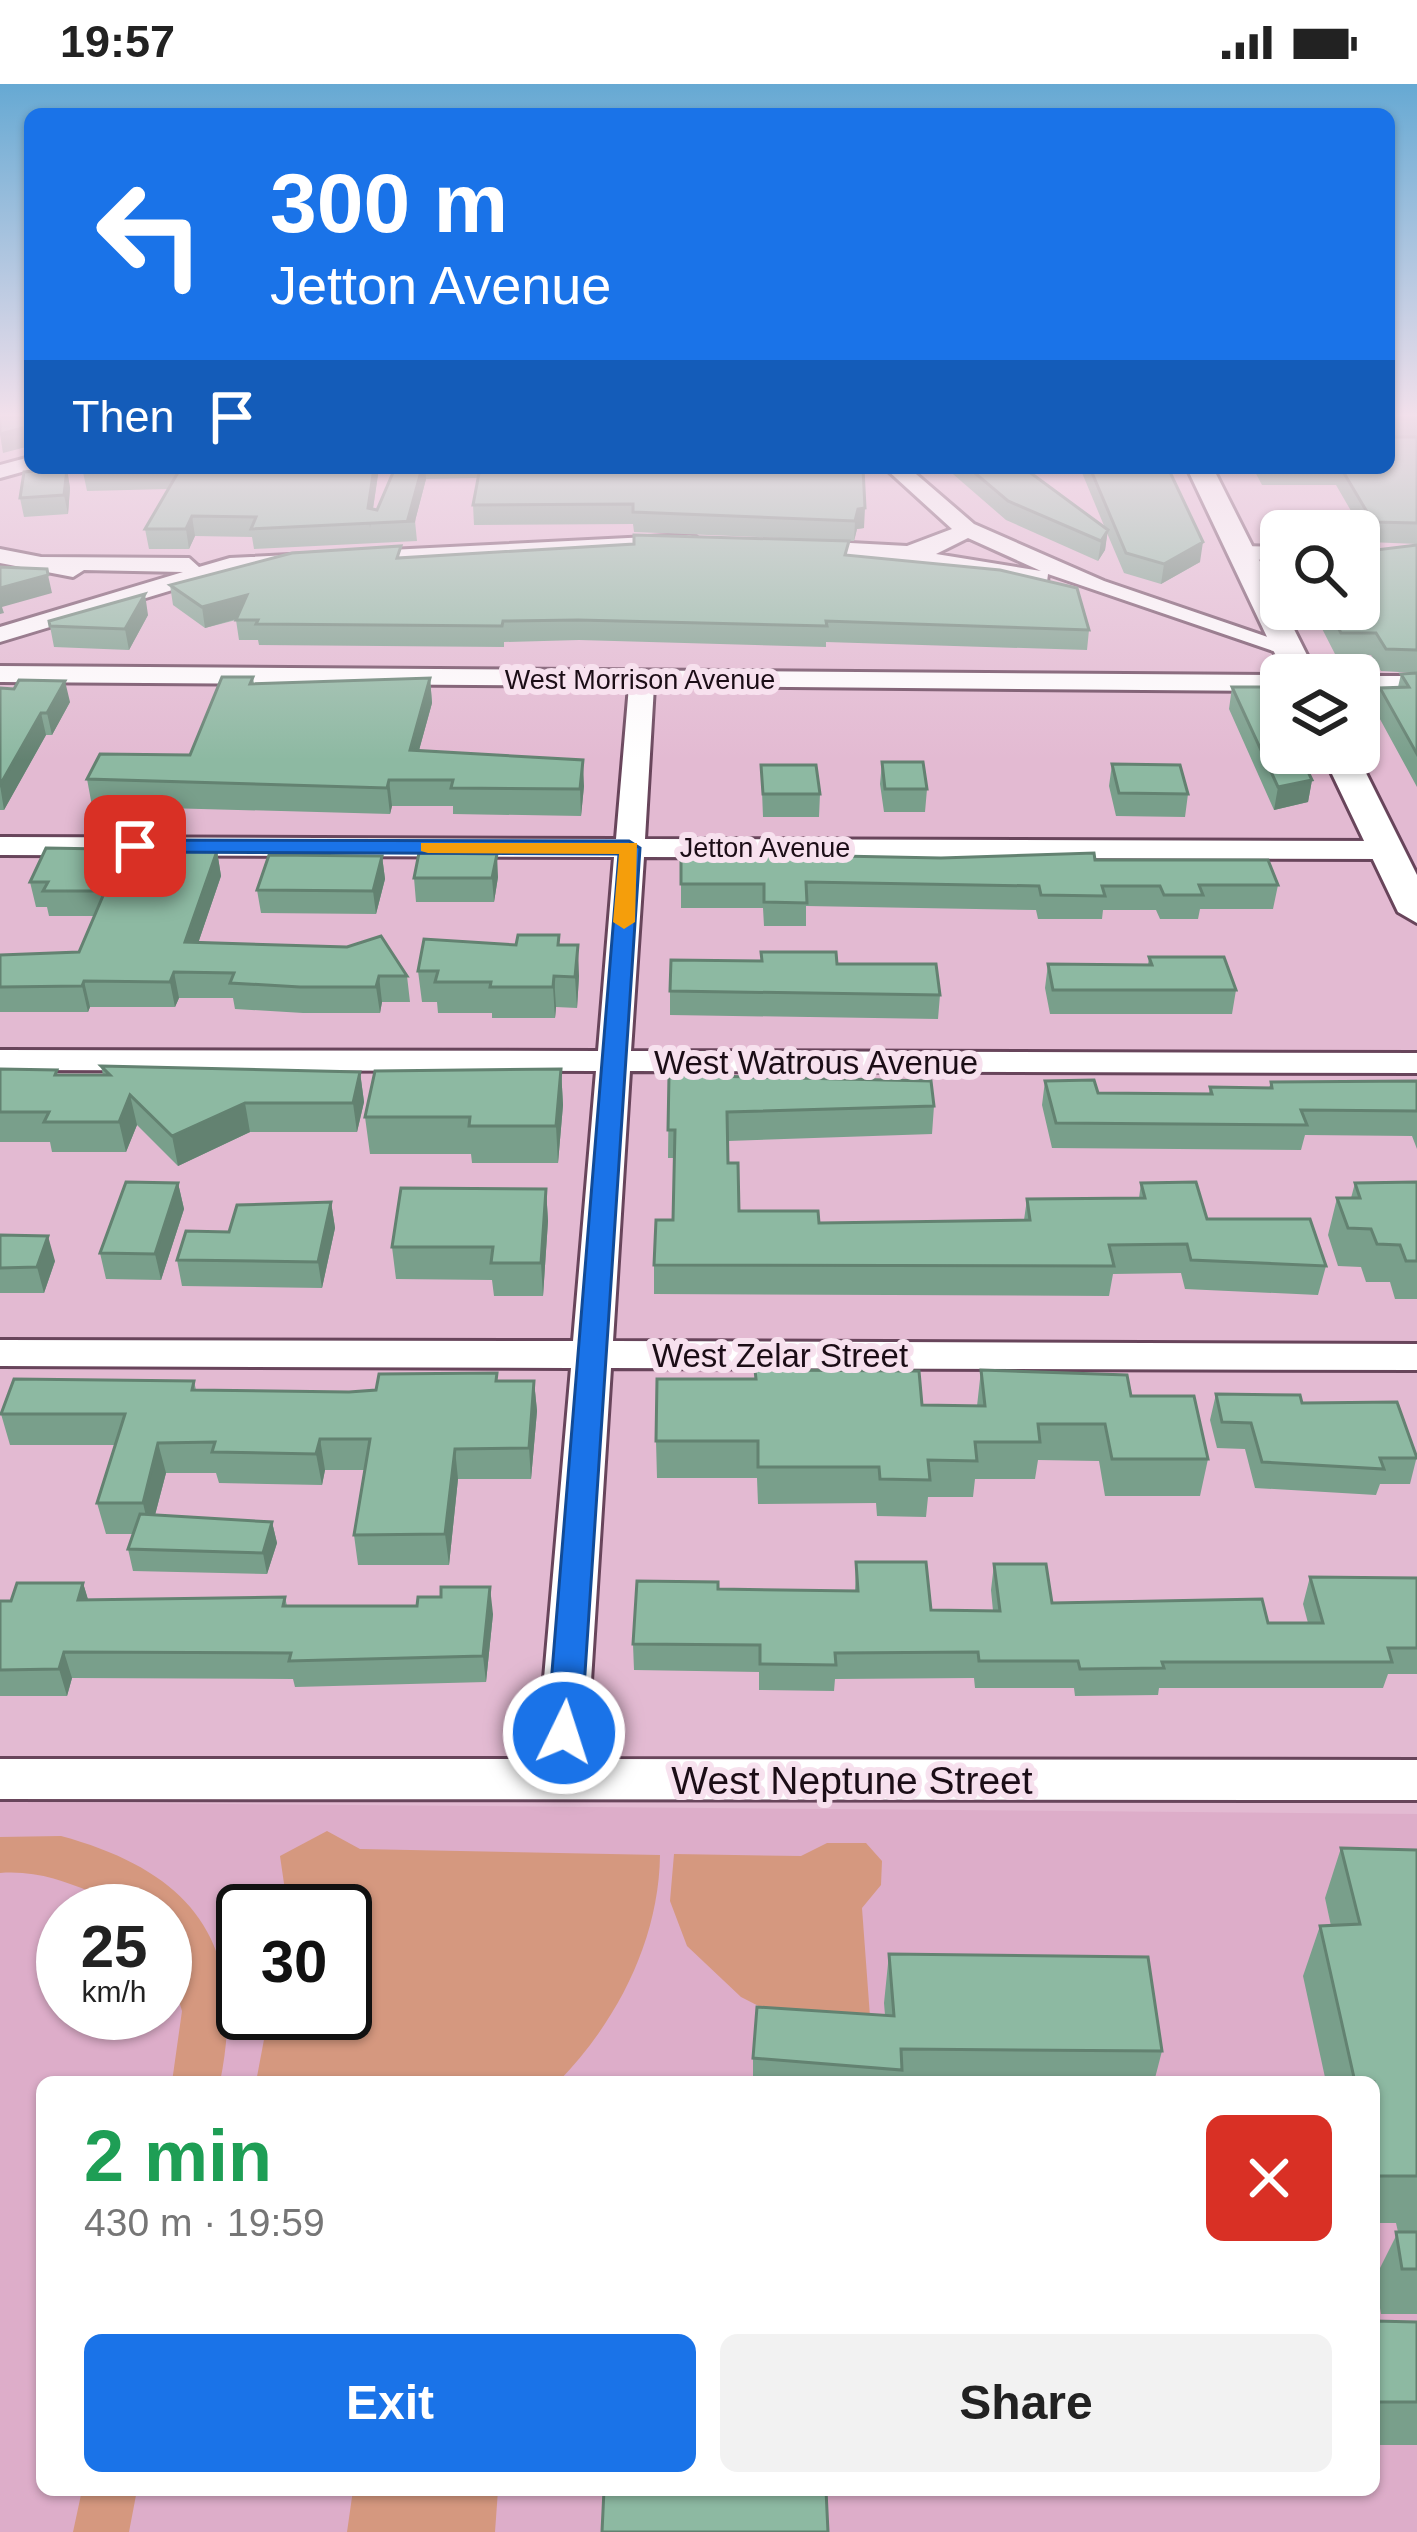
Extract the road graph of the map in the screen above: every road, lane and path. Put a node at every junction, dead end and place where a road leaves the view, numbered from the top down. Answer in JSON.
{"nodes":[{"id":1,"x":962,"y":531,"type":"edge"},
{"id":2,"x":971,"y":531,"type":"edge"},
{"id":3,"x":1231,"y":531,"type":"edge"},
{"id":4,"x":724,"y":542,"type":"edge"},
{"id":5,"x":768,"y":545,"type":"edge"},
{"id":6,"x":855,"y":551,"type":"junction"},
{"id":7,"x":1242,"y":554,"type":"junction"},
{"id":8,"x":1260,"y":554,"type":"edge"},
{"id":9,"x":0,"y":556,"type":"edge"},
{"id":10,"x":49,"y":562,"type":"junction"},
{"id":11,"x":230,"y":566,"type":"junction"},
{"id":12,"x":1096,"y":586,"type":"junction"},
{"id":13,"x":90,"y":605,"type":"junction"},
{"id":14,"x":0,"y":635,"type":"edge"},
{"id":15,"x":0,"y":652,"type":"edge"},
{"id":16,"x":1273,"y":654,"type":"edge"},
{"id":17,"x":1290,"y":654,"type":"edge"},
{"id":18,"x":0,"y":669,"type":"edge"},
{"id":19,"x":642,"y":680,"type":"junction"},
{"id":20,"x":1260,"y":683,"type":"edge"},
{"id":21,"x":1380,"y":684,"type":"edge"},
{"id":22,"x":1417,"y":684,"type":"edge"},
{"id":23,"x":1349,"y":774,"type":"edge"},
{"id":24,"x":0,"y":846,"type":"edge"},
{"id":25,"x":629,"y":848,"type":"junction"},
{"id":26,"x":1386,"y":850,"type":"junction"},
{"id":27,"x":1417,"y":913,"type":"edge"},
{"id":28,"x":0,"y":1060,"type":"edge"},
{"id":29,"x":614,"y":1062,"type":"junction"},
{"id":30,"x":1417,"y":1063,"type":"edge"},
{"id":31,"x":0,"y":1353,"type":"edge"},
{"id":32,"x":592,"y":1355,"type":"junction"},
{"id":33,"x":1417,"y":1357,"type":"edge"},
{"id":34,"x":0,"y":1778,"type":"edge"},
{"id":35,"x":560,"y":1780,"type":"junction"},
{"id":36,"x":1417,"y":1780,"type":"edge"}],
"edges":[{"from":1,"to":6,"type":"street"},
{"from":2,"to":12,"type":"street"},
{"from":3,"to":7,"type":"street"},
{"from":4,"to":11,"type":"street"},
{"from":5,"to":6,"type":"street"},
{"from":6,"to":12,"type":"street"},
{"from":7,"to":8,"type":"street"},
{"from":7,"to":17,"type":"street"},
{"from":9,"to":10,"type":"street"},
{"from":10,"to":11,"type":"street"},
{"from":10,"to":13,"type":"street"},
{"from":11,"to":13,"type":"street"},
{"from":12,"to":16,"type":"street"},
{"from":13,"to":14,"type":"street"},
{"from":15,"to":18,"type":"street"},
{"from":18,"to":19,"type":"street","name":"West Morrison Avenue"},
{"from":19,"to":20,"type":"street","name":"West Morrison Avenue"},
{"from":19,"to":25,"type":"street"},
{"from":21,"to":22,"type":"street"},
{"from":23,"to":26,"type":"street"},
{"from":24,"to":25,"type":"street","name":"Jetton Avenue"},
{"from":25,"to":26,"type":"street","name":"Jetton Avenue"},
{"from":25,"to":29,"type":"street"},
{"from":26,"to":27,"type":"street"},
{"from":28,"to":29,"type":"street","name":"West Watrous Avenue"},
{"from":29,"to":30,"type":"street","name":"West Watrous Avenue"},
{"from":29,"to":32,"type":"street"},
{"from":31,"to":32,"type":"street","name":"West Zelar Street"},
{"from":32,"to":33,"type":"street","name":"West Zelar Street"},
{"from":32,"to":35,"type":"street"},
{"from":34,"to":35,"type":"street","name":"West Neptune Street"},
{"from":35,"to":36,"type":"street","name":"West Neptune Street"}]}
